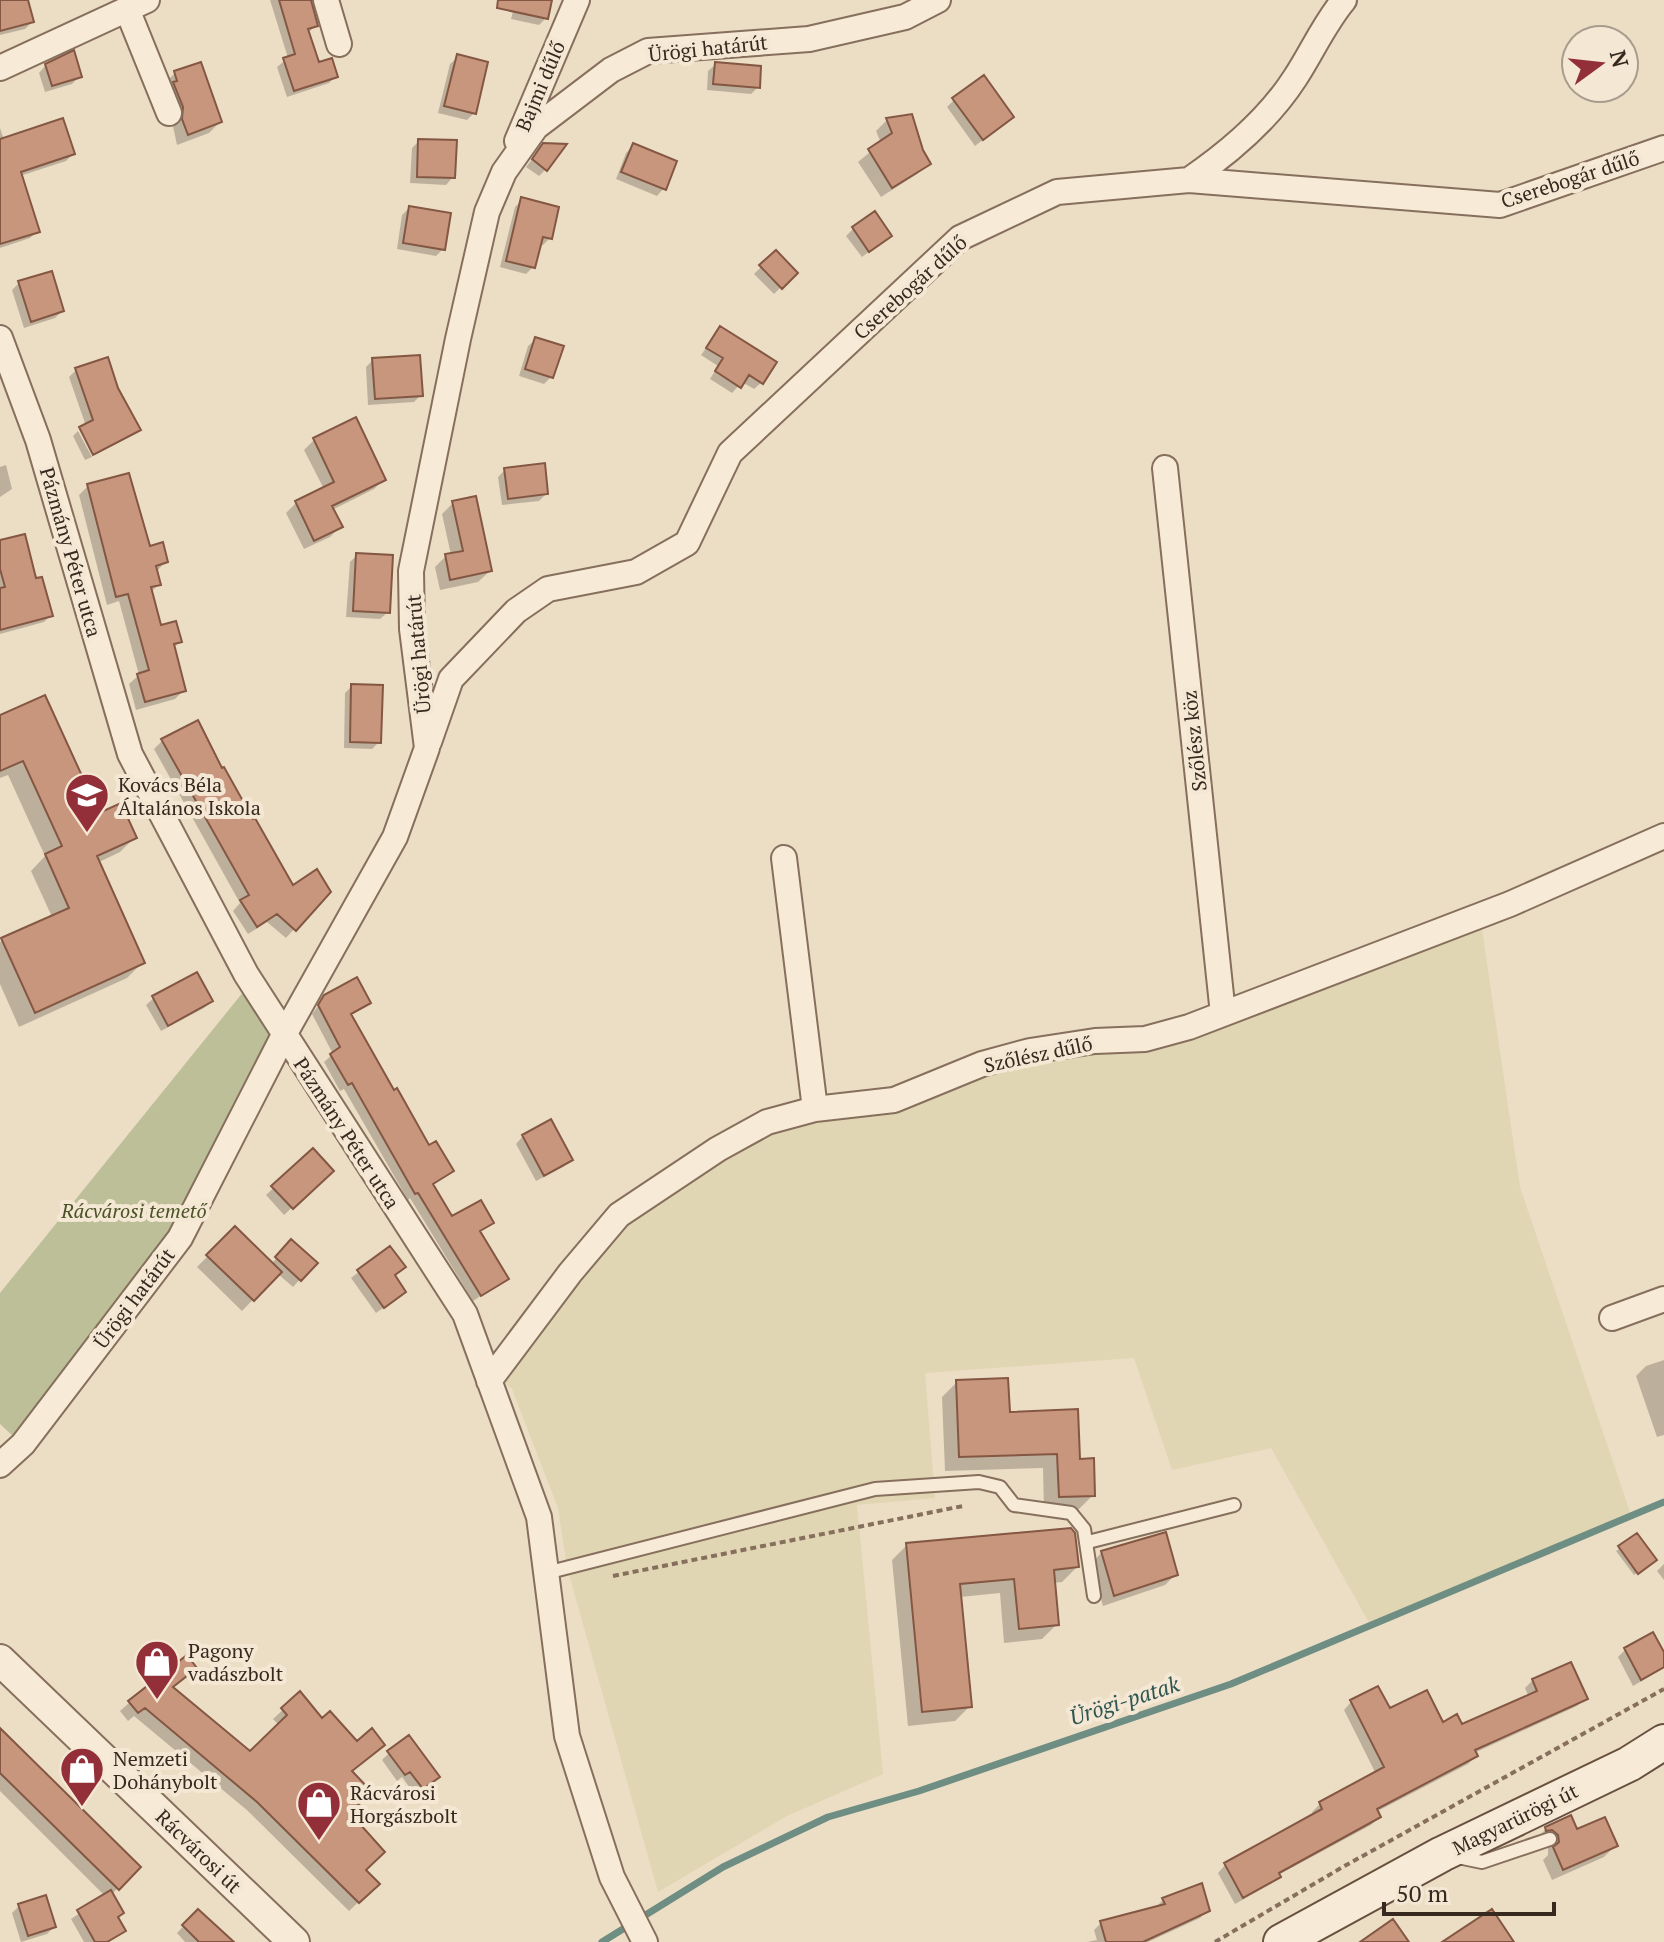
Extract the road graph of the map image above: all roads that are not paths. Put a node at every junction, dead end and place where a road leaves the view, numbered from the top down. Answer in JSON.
{"nodes":[{"id":1,"x":326,"y":0,"type":"edge"},
{"id":2,"x":577,"y":0,"type":"edge"},
{"id":3,"x":938,"y":0,"type":"edge"},
{"id":4,"x":1344,"y":0,"type":"edge"},
{"id":5,"x":137,"y":5,"type":"edge"},
{"id":6,"x":339,"y":44,"type":"dead end"},
{"id":7,"x":0,"y":68,"type":"edge"},
{"id":8,"x":169,"y":113,"type":"dead end"},
{"id":9,"x":1664,"y":148,"type":"edge"},
{"id":10,"x":504,"y":172,"type":"junction"},
{"id":11,"x":1189,"y":180,"type":"junction"},
{"id":12,"x":0,"y":338,"type":"edge"},
{"id":13,"x":1165,"y":468,"type":"dead end"},
{"id":14,"x":427,"y":748,"type":"junction"},
{"id":15,"x":1664,"y":836,"type":"edge"},
{"id":16,"x":784,"y":858,"type":"dead end"},
{"id":17,"x":1223,"y":1014,"type":"junction"},
{"id":18,"x":284,"y":1035,"type":"junction"},
{"id":19,"x":815,"y":1109,"type":"junction"},
{"id":20,"x":1664,"y":1299,"type":"edge"},
{"id":21,"x":1612,"y":1318,"type":"dead end"},
{"id":22,"x":489,"y":1381,"type":"junction"},
{"id":23,"x":0,"y":1465,"type":"edge"},
{"id":24,"x":1234,"y":1505,"type":"dead end"},
{"id":25,"x":1088,"y":1542,"type":"junction"},
{"id":26,"x":546,"y":1573,"type":"junction"},
{"id":27,"x":1094,"y":1596,"type":"dead end"},
{"id":28,"x":0,"y":1660,"type":"edge"},
{"id":29,"x":1664,"y":1742,"type":"edge"},
{"id":30,"x":1550,"y":1839,"type":"dead end"},
{"id":31,"x":1442,"y":1854,"type":"junction"},
{"id":32,"x":644,"y":1941,"type":"edge"},
{"id":33,"x":294,"y":1942,"type":"edge"},
{"id":34,"x":1281,"y":1942,"type":"edge"}],
"edges":[{"from":1,"to":6,"type":"street"},
{"from":2,"to":10,"type":"street","name":"Bajmi dűlő"},
{"from":3,"to":10,"type":"street","name":"Ürögi határút"},
{"from":4,"to":11,"type":"street"},
{"from":5,"to":7,"type":"street"},
{"from":5,"to":8,"type":"street"},
{"from":9,"to":11,"type":"street","name":"Cserebogár dűlő"},
{"from":10,"to":14,"type":"street","name":"Ürögi határút"},
{"from":11,"to":14,"type":"street","name":"Cserebogár dűlő"},
{"from":12,"to":18,"type":"street","name":"Pázmány Péter utca"},
{"from":13,"to":17,"type":"street","name":"Szőlész köz"},
{"from":14,"to":18,"type":"street","name":"Ürögi határút"},
{"from":15,"to":17,"type":"street","name":"Szőlész dűlő"},
{"from":16,"to":19,"type":"street"},
{"from":17,"to":19,"type":"street","name":"Szőlész dűlő"},
{"from":18,"to":22,"type":"street","name":"Pázmány Péter utca"},
{"from":18,"to":23,"type":"street","name":"Ürögi határút"},
{"from":19,"to":22,"type":"street","name":"Szőlész dűlő"},
{"from":20,"to":21,"type":"street"},
{"from":22,"to":26,"type":"street","name":"Pázmány Péter utca"},
{"from":24,"to":25,"type":"lane"},
{"from":25,"to":26,"type":"lane"},
{"from":25,"to":27,"type":"lane"},
{"from":26,"to":32,"type":"street","name":"Pázmány Péter utca"},
{"from":28,"to":33,"type":"street","name":"Rácvárosi út"},
{"from":29,"to":31,"type":"main road","name":"Magyarürögi út"},
{"from":30,"to":31,"type":"lane"},
{"from":31,"to":34,"type":"main road","name":"Magyarürögi út"}]}
